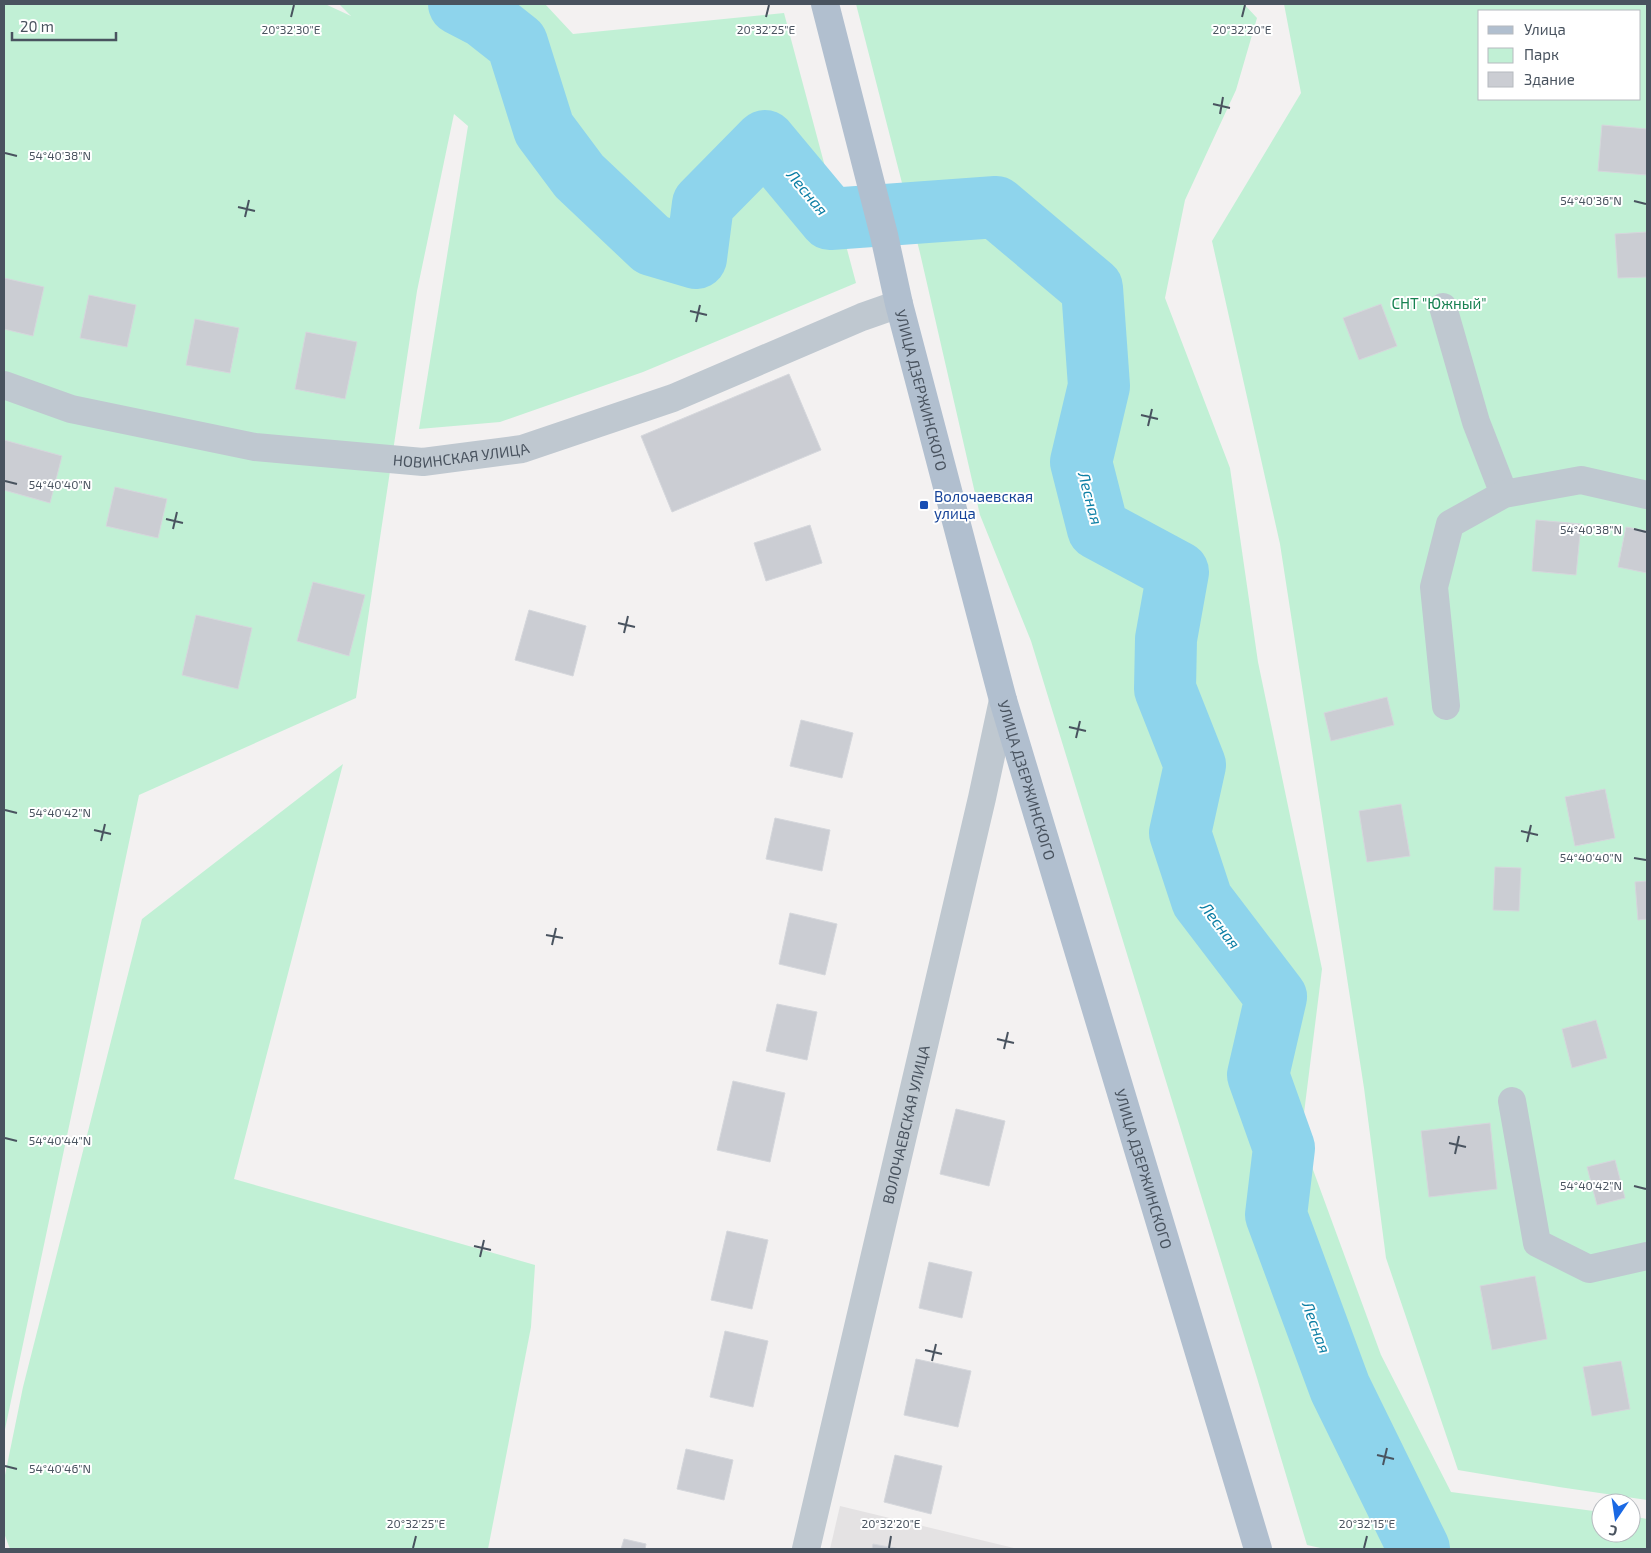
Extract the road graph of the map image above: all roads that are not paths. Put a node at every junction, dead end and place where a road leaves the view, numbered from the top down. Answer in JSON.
{"nodes":[{"id":1,"x":825,"y":4,"type":"edge"},
{"id":2,"x":899,"y":304,"type":"junction"},
{"id":3,"x":1443,"y":307,"type":"dead end"},
{"id":4,"x":4,"y":385,"type":"edge"},
{"id":5,"x":1504,"y":494,"type":"junction"},
{"id":6,"x":1647,"y":495,"type":"edge"},
{"id":7,"x":1003,"y":700,"type":"junction"},
{"id":8,"x":1446,"y":706,"type":"dead end"},
{"id":9,"x":1512,"y":1101,"type":"dead end"},
{"id":10,"x":1647,"y":1256,"type":"edge"},
{"id":11,"x":806,"y":1549,"type":"edge"},
{"id":12,"x":1258,"y":1549,"type":"edge"}],
"edges":[{"from":1,"to":2,"type":"main road","name":"УЛИЦА ДЗЕРЖИНСКОГО"},
{"from":2,"to":4,"type":"street","name":"НОВИНСКАЯ УЛИЦА"},
{"from":2,"to":7,"type":"main road","name":"УЛИЦА ДЗЕРЖИНСКОГО"},
{"from":3,"to":5,"type":"street"},
{"from":5,"to":6,"type":"street"},
{"from":5,"to":8,"type":"street"},
{"from":7,"to":11,"type":"street","name":"ВОЛОЧАЕВСКАЯ УЛИЦА"},
{"from":7,"to":12,"type":"main road","name":"УЛИЦА ДЗЕРЖИНСКОГО"},
{"from":9,"to":10,"type":"street"}]}
